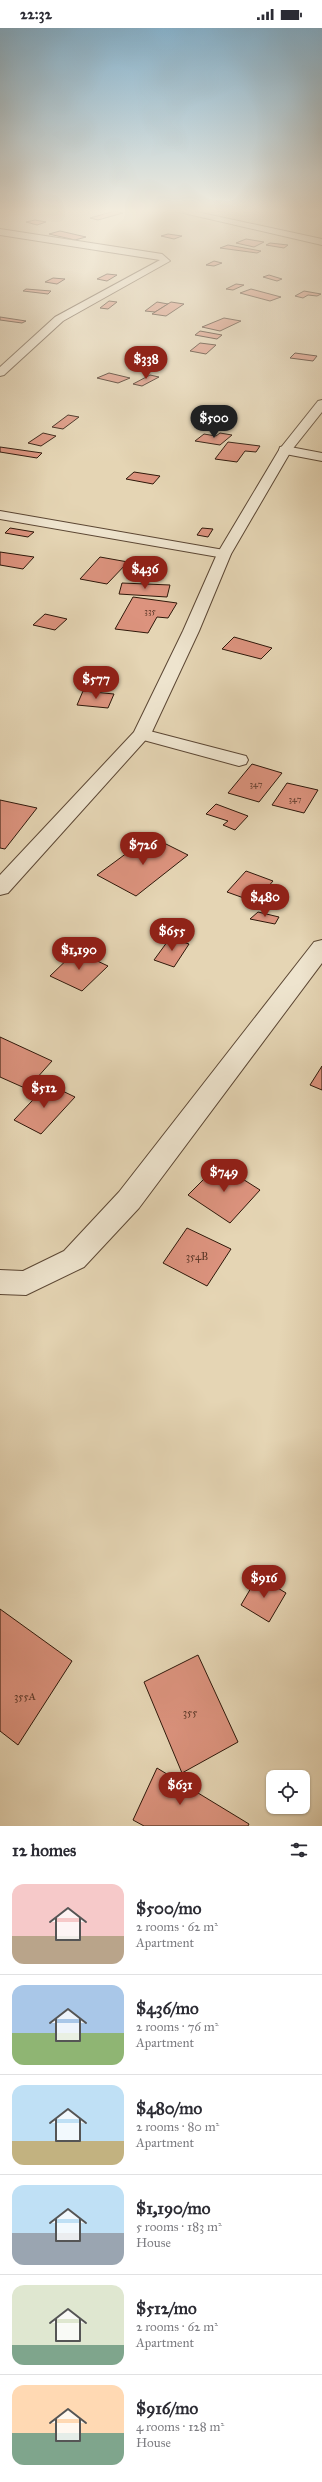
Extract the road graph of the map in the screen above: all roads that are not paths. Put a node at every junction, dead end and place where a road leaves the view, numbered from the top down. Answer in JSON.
{"nodes":[{"id":1,"x":104,"y":295,"type":"edge"},
{"id":2,"x":0,"y":373,"type":"edge"},
{"id":3,"x":322,"y":404,"type":"edge"},
{"id":4,"x":285,"y":450,"type":"junction"},
{"id":5,"x":322,"y":457,"type":"edge"},
{"id":6,"x":0,"y":515,"type":"edge"},
{"id":7,"x":224,"y":554,"type":"junction"},
{"id":8,"x":142,"y":734,"type":"junction"},
{"id":9,"x":239,"y":760,"type":"dead end"},
{"id":10,"x":0,"y":888,"type":"edge"},
{"id":11,"x":322,"y":947,"type":"edge"},
{"id":12,"x":0,"y":1282,"type":"edge"}],
"edges":[{"from":1,"to":2,"type":"street"},
{"from":3,"to":4,"type":"street"},
{"from":4,"to":5,"type":"street"},
{"from":4,"to":7,"type":"street"},
{"from":6,"to":7,"type":"street"},
{"from":7,"to":8,"type":"street"},
{"from":8,"to":9,"type":"street"},
{"from":8,"to":10,"type":"street"},
{"from":11,"to":12,"type":"street"}]}
